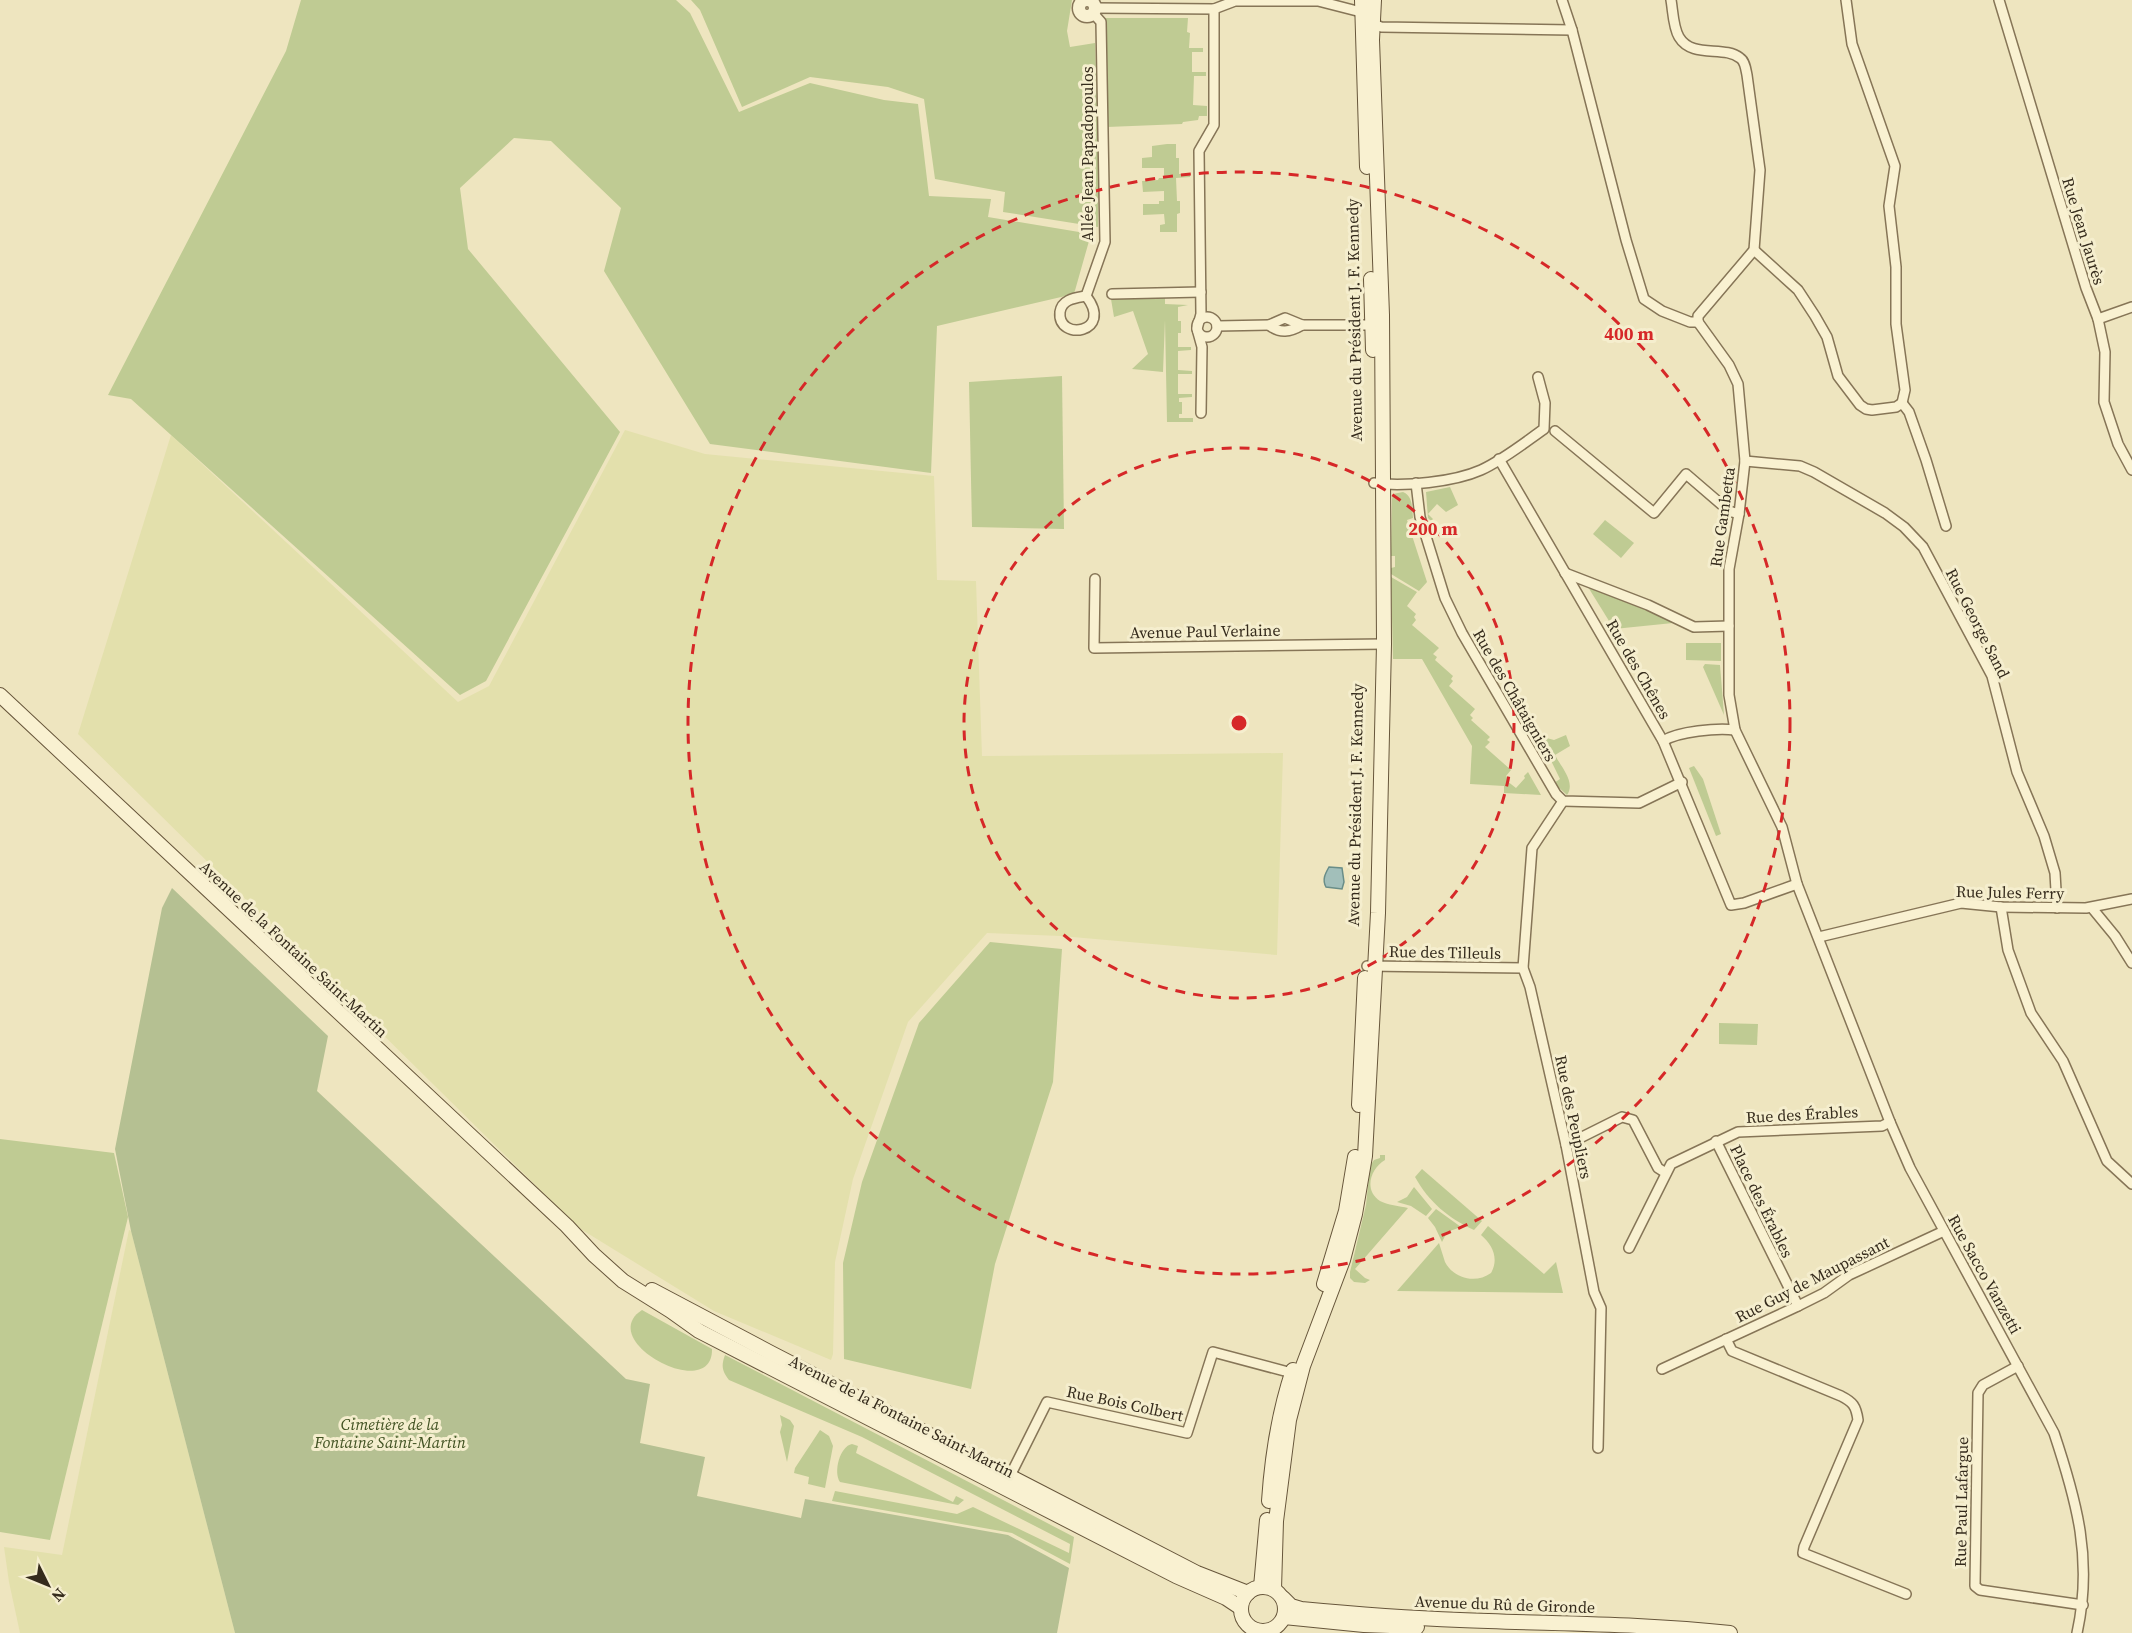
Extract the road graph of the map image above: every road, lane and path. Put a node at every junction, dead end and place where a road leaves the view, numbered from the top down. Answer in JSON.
{"nodes":[{"id":1,"x":1374,"y":0,"type":"edge"},
{"id":2,"x":1562,"y":0,"type":"edge"},
{"id":3,"x":1671,"y":0,"type":"edge"},
{"id":4,"x":1846,"y":0,"type":"edge"},
{"id":5,"x":1999,"y":0,"type":"edge"},
{"id":6,"x":1361,"y":6,"type":"edge"},
{"id":7,"x":1214,"y":9,"type":"junction"},
{"id":8,"x":1372,"y":22,"type":"junction"},
{"id":9,"x":1572,"y":30,"type":"junction"},
{"id":10,"x":1754,"y":250,"type":"junction"},
{"id":11,"x":1201,"y":292,"type":"junction"},
{"id":12,"x":1112,"y":294,"type":"dead end"},
{"id":13,"x":1086,"y":296,"type":"dead end"},
{"id":14,"x":2132,"y":307,"type":"edge"},
{"id":15,"x":2098,"y":318,"type":"junction"},
{"id":16,"x":1698,"y":322,"type":"junction"},
{"id":17,"x":1198,"y":324,"type":"junction"},
{"id":18,"x":1372,"y":324,"type":"junction"},
{"id":19,"x":1217,"y":326,"type":"junction"},
{"id":20,"x":1209,"y":336,"type":"junction"},
{"id":21,"x":1202,"y":347,"type":"junction"},
{"id":22,"x":1538,"y":376,"type":"dead end"},
{"id":23,"x":1902,"y":403,"type":"junction"},
{"id":24,"x":1201,"y":413,"type":"dead end"},
{"id":25,"x":1555,"y":430,"type":"dead end"},
{"id":26,"x":1499,"y":459,"type":"junction"},
{"id":27,"x":1745,"y":461,"type":"junction"},
{"id":28,"x":2132,"y":470,"type":"edge"},
{"id":29,"x":1416,"y":483,"type":"junction"},
{"id":30,"x":1379,"y":484,"type":"junction"},
{"id":31,"x":1739,"y":514,"type":"junction"},
{"id":32,"x":1946,"y":526,"type":"dead end"},
{"id":33,"x":1565,"y":573,"type":"junction"},
{"id":34,"x":1095,"y":579,"type":"dead end"},
{"id":35,"x":1729,"y":626,"type":"junction"},
{"id":36,"x":1379,"y":644,"type":"junction"},
{"id":37,"x":0,"y":695,"type":"edge"},
{"id":38,"x":1735,"y":730,"type":"junction"},
{"id":39,"x":1663,"y":741,"type":"junction"},
{"id":40,"x":1682,"y":782,"type":"junction"},
{"id":41,"x":1563,"y":801,"type":"junction"},
{"id":42,"x":1797,"y":884,"type":"junction"},
{"id":43,"x":2132,"y":899,"type":"edge"},
{"id":44,"x":2001,"y":907,"type":"junction"},
{"id":45,"x":2057,"y":908,"type":"junction"},
{"id":46,"x":2092,"y":908,"type":"junction"},
{"id":47,"x":1819,"y":937,"type":"junction"},
{"id":48,"x":2132,"y":963,"type":"edge"},
{"id":49,"x":1370,"y":966,"type":"junction"},
{"id":50,"x":1523,"y":968,"type":"junction"},
{"id":51,"x":1890,"y":1122,"type":"junction"},
{"id":52,"x":1716,"y":1141,"type":"junction"},
{"id":53,"x":1566,"y":1144,"type":"junction"},
{"id":54,"x":1666,"y":1173,"type":"junction"},
{"id":55,"x":2132,"y":1184,"type":"edge"},
{"id":56,"x":567,"y":1226,"type":"junction"},
{"id":57,"x":1944,"y":1231,"type":"junction"},
{"id":58,"x":1629,"y":1248,"type":"dead end"},
{"id":59,"x":1798,"y":1306,"type":"junction"},
{"id":60,"x":1726,"y":1339,"type":"junction"},
{"id":61,"x":724,"y":1344,"type":"junction"},
{"id":62,"x":771,"y":1353,"type":"junction"},
{"id":63,"x":2018,"y":1366,"type":"junction"},
{"id":64,"x":1662,"y":1369,"type":"dead end"},
{"id":65,"x":1292,"y":1372,"type":"junction"},
{"id":66,"x":1598,"y":1448,"type":"dead end"},
{"id":67,"x":962,"y":1459,"type":"junction"},
{"id":68,"x":1007,"y":1482,"type":"junction"},
{"id":69,"x":1273,"y":1591,"type":"junction"},
{"id":70,"x":1248,"y":1593,"type":"junction"},
{"id":71,"x":1906,"y":1594,"type":"dead end"},
{"id":72,"x":2083,"y":1605,"type":"junction"},
{"id":73,"x":1241,"y":1608,"type":"junction"},
{"id":74,"x":1278,"y":1626,"type":"edge"},
{"id":75,"x":1258,"y":1632,"type":"edge"},
{"id":76,"x":1612,"y":1632,"type":"edge"},
{"id":77,"x":1658,"y":1633,"type":"edge"},
{"id":78,"x":1730,"y":1633,"type":"edge"},
{"id":79,"x":2077,"y":1633,"type":"edge"}],
"edges":[{"from":1,"to":8,"type":"main road","name":"Avenue du Président J. F. Kennedy"},
{"from":2,"to":9,"type":"street"},
{"from":3,"to":10,"type":"street"},
{"from":4,"to":23,"type":"street"},
{"from":5,"to":15,"type":"street","name":"Rue Jean Jaurès"},
{"from":6,"to":7,"type":"street"},
{"from":6,"to":8,"type":"street"},
{"from":6,"to":18,"type":"main road","name":"Avenue du Président J. F. Kennedy"},
{"from":7,"to":11,"type":"street"},
{"from":7,"to":13,"type":"street","name":"Allée Jean Papadopoulos"},
{"from":8,"to":9,"type":"street"},
{"from":8,"to":30,"type":"main road","name":"Avenue du Président J. F. Kennedy"},
{"from":9,"to":16,"type":"street"},
{"from":10,"to":16,"type":"street"},
{"from":10,"to":23,"type":"street"},
{"from":11,"to":12,"type":"street"},
{"from":11,"to":17,"type":"street"},
{"from":14,"to":15,"type":"street"},
{"from":15,"to":28,"type":"street","name":"Rue Jean Jaurès"},
{"from":16,"to":27,"type":"street","name":"Rue Gambetta"},
{"from":17,"to":19,"type":"street"},
{"from":17,"to":20,"type":"street"},
{"from":17,"to":21,"type":"street"},
{"from":18,"to":19,"type":"street"},
{"from":18,"to":30,"type":"main road","name":"Avenue du Président J. F. Kennedy"},
{"from":19,"to":20,"type":"street"},
{"from":20,"to":21,"type":"street"},
{"from":21,"to":24,"type":"street"},
{"from":22,"to":26,"type":"street"},
{"from":23,"to":32,"type":"street"},
{"from":25,"to":31,"type":"street"},
{"from":26,"to":29,"type":"street"},
{"from":26,"to":33,"type":"street","name":"Rue des Chênes"},
{"from":27,"to":31,"type":"street","name":"Rue Gambetta"},
{"from":27,"to":45,"type":"street","name":"Rue George Sand"},
{"from":29,"to":30,"type":"street"},
{"from":29,"to":41,"type":"street","name":"Rue des Châtaigniers"},
{"from":30,"to":36,"type":"main road","name":"Avenue du Président J. F. Kennedy"},
{"from":31,"to":35,"type":"street","name":"Rue Gambetta"},
{"from":33,"to":35,"type":"street"},
{"from":33,"to":39,"type":"street","name":"Rue des Chênes"},
{"from":34,"to":36,"type":"street","name":"Avenue Paul Verlaine"},
{"from":35,"to":38,"type":"street","name":"Rue Gambetta"},
{"from":36,"to":49,"type":"main road","name":"Avenue du Président J. F. Kennedy"},
{"from":37,"to":56,"type":"main road","name":"Avenue de la Fontaine Saint-Martin"},
{"from":38,"to":39,"type":"street"},
{"from":38,"to":42,"type":"street","name":"Rue Gambetta"},
{"from":39,"to":40,"type":"street","name":"Rue des Chênes"},
{"from":40,"to":41,"type":"street"},
{"from":40,"to":42,"type":"street","name":"Rue des Chênes"},
{"from":41,"to":50,"type":"street","name":"Rue des Peupliers"},
{"from":42,"to":47,"type":"street","name":"Rue Gambetta"},
{"from":43,"to":46,"type":"street","name":"Rue Jules Ferry"},
{"from":44,"to":45,"type":"street","name":"Rue Jules Ferry"},
{"from":44,"to":47,"type":"street","name":"Rue Jules Ferry"},
{"from":44,"to":55,"type":"street"},
{"from":45,"to":46,"type":"street","name":"Rue Jules Ferry"},
{"from":46,"to":48,"type":"street"},
{"from":47,"to":51,"type":"street","name":"Rue Sacco Vanzetti"},
{"from":49,"to":50,"type":"street","name":"Rue des Tilleuls"},
{"from":49,"to":65,"type":"main road","name":"Avenue du Président J. F. Kennedy"},
{"from":49,"to":69,"type":"main road","name":"Avenue du Président J. F. Kennedy"},
{"from":50,"to":53,"type":"street","name":"Rue des Peupliers"},
{"from":51,"to":52,"type":"street","name":"Rue des Érables"},
{"from":51,"to":57,"type":"street","name":"Rue Sacco Vanzetti"},
{"from":52,"to":54,"type":"street","name":"Rue des Érables"},
{"from":52,"to":59,"type":"street","name":"Place des Érables"},
{"from":53,"to":54,"type":"street"},
{"from":53,"to":66,"type":"street","name":"Rue des Peupliers"},
{"from":54,"to":58,"type":"street","name":"Rue des Érables"},
{"from":56,"to":61,"type":"main road","name":"Avenue de la Fontaine Saint-Martin"},
{"from":56,"to":62,"type":"main road","name":"Avenue de la Fontaine Saint-Martin"},
{"from":57,"to":59,"type":"street","name":"Rue Guy de Maupassant"},
{"from":57,"to":63,"type":"street","name":"Rue Sacco Vanzetti"},
{"from":59,"to":60,"type":"street","name":"Rue Guy de Maupassant"},
{"from":60,"to":64,"type":"street","name":"Rue Guy de Maupassant"},
{"from":60,"to":71,"type":"street"},
{"from":61,"to":62,"type":"main road"},
{"from":61,"to":67,"type":"main road","name":"Avenue de la Fontaine Saint-Martin"},
{"from":62,"to":67,"type":"main road","name":"Avenue de la Fontaine Saint-Martin"},
{"from":63,"to":72,"type":"street","name":"Rue Sacco Vanzetti"},
{"from":63,"to":72,"type":"street","name":"Rue Paul Lafargue"},
{"from":65,"to":68,"type":"street","name":"Rue Bois Colbert"},
{"from":65,"to":69,"type":"main road","name":"Avenue du Président J. F. Kennedy"},
{"from":67,"to":68,"type":"main road","name":"Avenue de la Fontaine Saint-Martin"},
{"from":68,"to":70,"type":"main road","name":"Avenue de la Fontaine Saint-Martin"},
{"from":68,"to":73,"type":"main road","name":"Avenue de la Fontaine Saint-Martin"},
{"from":69,"to":70,"type":"main road"},
{"from":69,"to":74,"type":"main road"},
{"from":69,"to":78,"type":"main road","name":"Avenue du Rû de Gironde"},
{"from":70,"to":73,"type":"main road"},
{"from":72,"to":79,"type":"street","name":"Rue Sacco Vanzetti"},
{"from":73,"to":75,"type":"main road"},
{"from":74,"to":75,"type":"main road"},
{"from":74,"to":76,"type":"main road","name":"Avenue du Rû de Gironde"},
{"from":76,"to":77,"type":"main road","name":"Avenue du Rû de Gironde"}]}
